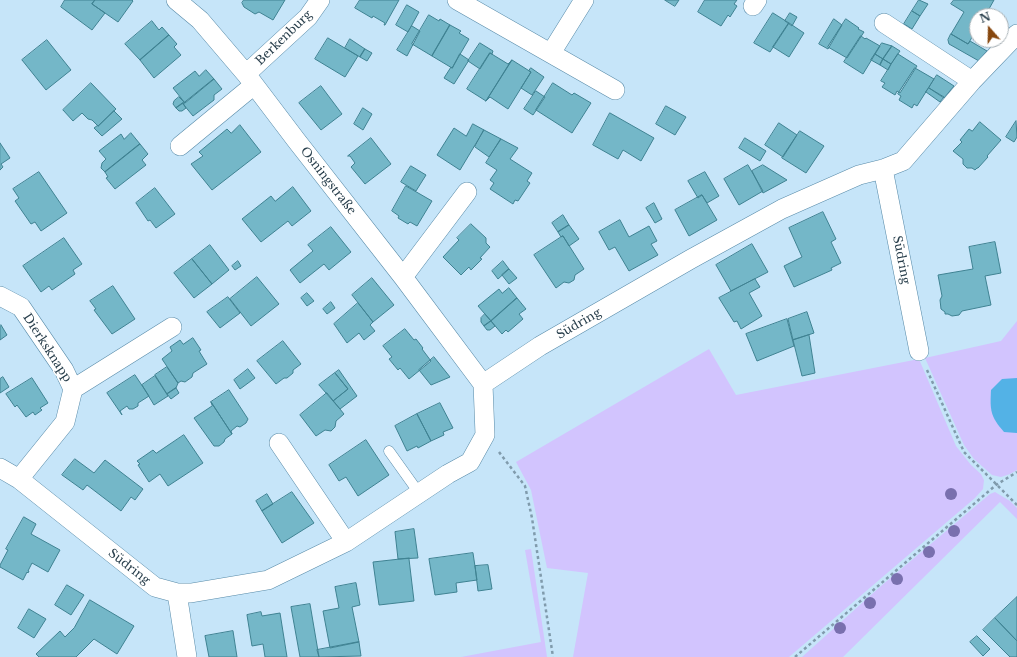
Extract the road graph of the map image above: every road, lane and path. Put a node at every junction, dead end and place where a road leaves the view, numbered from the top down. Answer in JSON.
{"nodes":[{"id":1,"x":176,"y":0,"type":"edge"},
{"id":2,"x":320,"y":0,"type":"edge"},
{"id":3,"x":458,"y":0,"type":"edge"},
{"id":4,"x":584,"y":0,"type":"edge"},
{"id":5,"x":884,"y":23,"type":"dead end"},
{"id":6,"x":1017,"y":34,"type":"edge"},
{"id":7,"x":551,"y":53,"type":"junction"},
{"id":8,"x":250,"y":79,"type":"junction"},
{"id":9,"x":972,"y":81,"type":"junction"},
{"id":10,"x":615,"y":90,"type":"dead end"},
{"id":11,"x":180,"y":146,"type":"dead end"},
{"id":12,"x":883,"y":169,"type":"junction"},
{"id":13,"x":467,"y":192,"type":"dead end"},
{"id":14,"x":403,"y":277,"type":"junction"},
{"id":15,"x":0,"y":296,"type":"edge"},
{"id":16,"x":172,"y":327,"type":"dead end"},
{"id":17,"x":919,"y":351,"type":"joint"},
{"id":18,"x":483,"y":384,"type":"junction"},
{"id":19,"x":73,"y":389,"type":"junction"},
{"id":20,"x":485,"y":434,"type":"junction"},
{"id":21,"x":279,"y":443,"type":"dead end"},
{"id":22,"x":389,"y":452,"type":"dead end"},
{"id":23,"x":0,"y":468,"type":"edge"},
{"id":24,"x":1017,"y":472,"type":"edge"},
{"id":25,"x":19,"y":479,"type":"junction"},
{"id":26,"x":996,"y":485,"type":"junction"},
{"id":27,"x":419,"y":493,"type":"junction"},
{"id":28,"x":1017,"y":505,"type":"edge"},
{"id":29,"x":346,"y":542,"type":"junction"},
{"id":30,"x":177,"y":593,"type":"junction"},
{"id":31,"x":188,"y":657,"type":"edge"},
{"id":32,"x":553,"y":657,"type":"edge"},
{"id":33,"x":795,"y":657,"type":"edge"}],
"edges":[{"from":1,"to":8,"type":"street","name":"Osningstraße"},
{"from":2,"to":8,"type":"street","name":"Berkenburg"},
{"from":3,"to":7,"type":"street"},
{"from":4,"to":7,"type":"street"},
{"from":5,"to":9,"type":"street"},
{"from":6,"to":9,"type":"street","name":"Südring"},
{"from":7,"to":10,"type":"street"},
{"from":8,"to":11,"type":"street"},
{"from":8,"to":14,"type":"street","name":"Osningstraße"},
{"from":9,"to":12,"type":"street","name":"Südring"},
{"from":12,"to":17,"type":"street","name":"Südring"},
{"from":12,"to":18,"type":"street","name":"Südring"},
{"from":13,"to":14,"type":"street"},
{"from":14,"to":18,"type":"street","name":"Osningstraße"},
{"from":15,"to":19,"type":"street","name":"Dierksknapp"},
{"from":16,"to":19,"type":"street","name":"Dierksknapp"},
{"from":17,"to":26,"type":"path"},
{"from":18,"to":20,"type":"street"},
{"from":19,"to":25,"type":"street","name":"Dierksknapp"},
{"from":20,"to":27,"type":"street","name":"Südring"},
{"from":20,"to":32,"type":"path"},
{"from":21,"to":29,"type":"street"},
{"from":22,"to":27,"type":"lane"},
{"from":23,"to":25,"type":"street","name":"Südring"},
{"from":24,"to":26,"type":"path"},
{"from":25,"to":30,"type":"street","name":"Südring"},
{"from":26,"to":28,"type":"path"},
{"from":26,"to":33,"type":"path"},
{"from":27,"to":29,"type":"street","name":"Südring"},
{"from":29,"to":30,"type":"street","name":"Südring"},
{"from":30,"to":31,"type":"street"}]}
